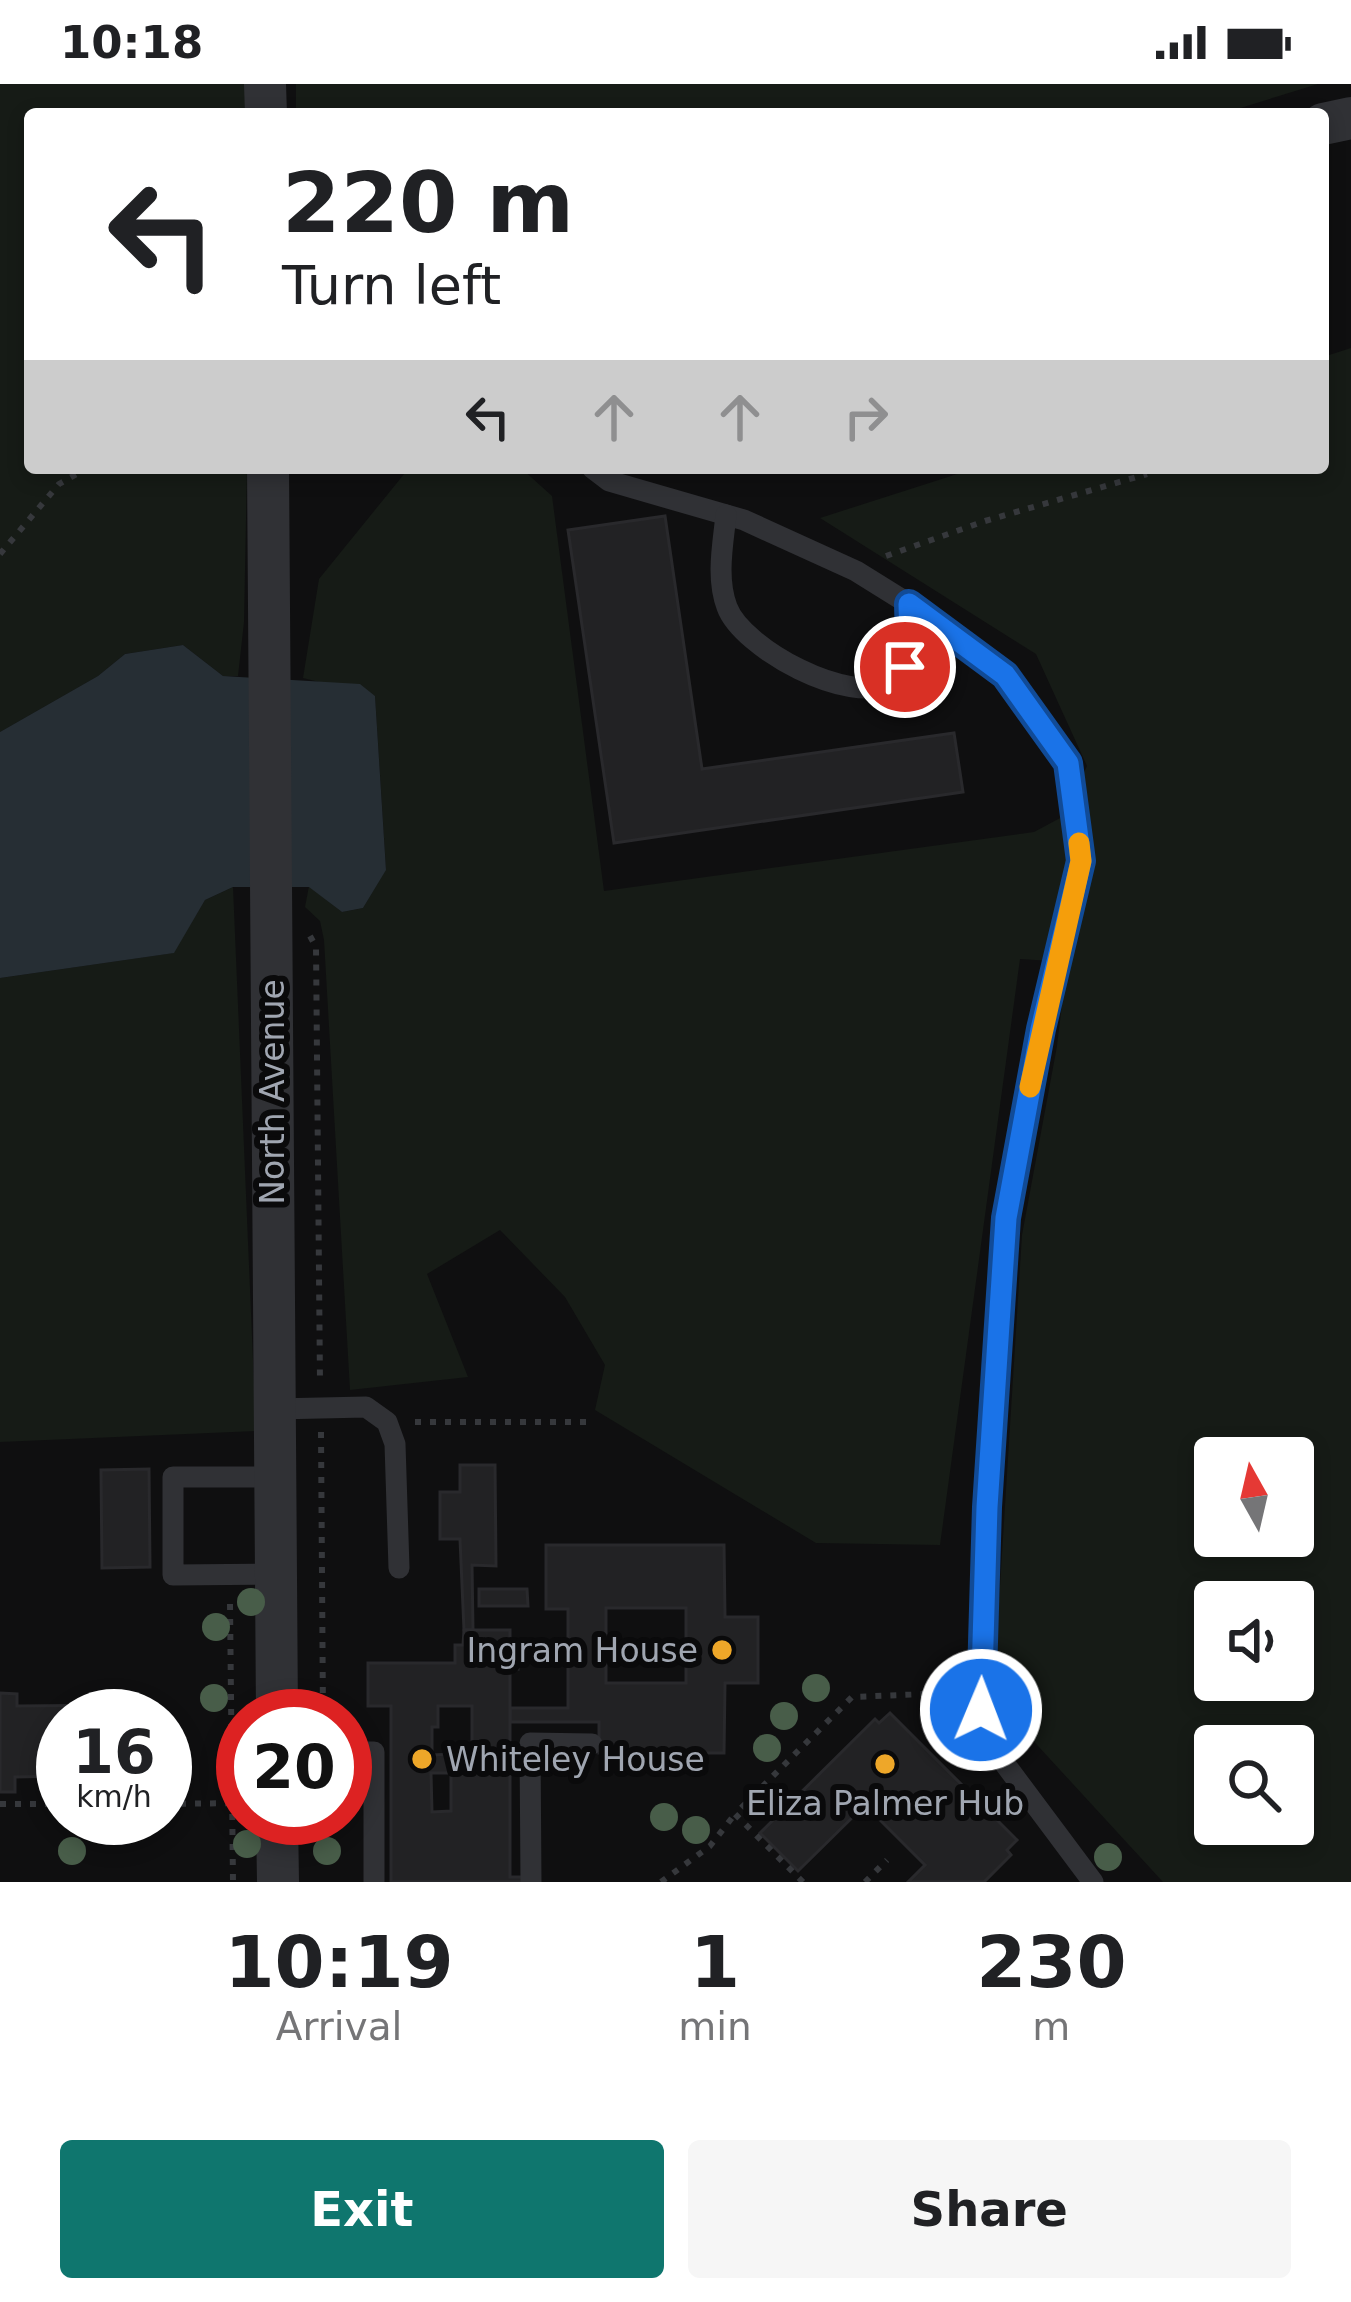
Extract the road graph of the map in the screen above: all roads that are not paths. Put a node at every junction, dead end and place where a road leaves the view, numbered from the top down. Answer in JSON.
{"nodes":[{"id":1,"x":268,"y":474,"type":"edge"},
{"id":2,"x":600,"y":474,"type":"edge"},
{"id":3,"x":726,"y":515,"type":"junction"},
{"id":4,"x":909,"y":604,"type":"junction"},
{"id":5,"x":275,"y":1409,"type":"junction"},
{"id":6,"x":275,"y":1477,"type":"junction"},
{"id":7,"x":399,"y":1568,"type":"dead end"},
{"id":8,"x":276,"y":1574,"type":"junction"},
{"id":9,"x":277,"y":1689,"type":"edge"},
{"id":10,"x":592,"y":1744,"type":"dead end"},
{"id":11,"x":372,"y":1752,"type":"edge"},
{"id":12,"x":284,"y":1845,"type":"edge"},
{"id":13,"x":278,"y":1882,"type":"edge"},
{"id":14,"x":374,"y":1882,"type":"edge"},
{"id":15,"x":531,"y":1882,"type":"edge"},
{"id":16,"x":1093,"y":1882,"type":"edge"}],
"edges":[{"from":1,"to":5,"type":"street","name":"North Avenue"},
{"from":2,"to":3,"type":"lane"},
{"from":3,"to":4,"type":"lane"},
{"from":3,"to":4,"type":"lane"},
{"from":4,"to":16,"type":"lane"},
{"from":5,"to":6,"type":"street","name":"North Avenue"},
{"from":5,"to":7,"type":"lane"},
{"from":6,"to":8,"type":"street","name":"North Avenue"},
{"from":6,"to":8,"type":"lane"},
{"from":8,"to":9,"type":"street","name":"North Avenue"},
{"from":10,"to":15,"type":"lane"},
{"from":11,"to":14,"type":"lane"},
{"from":12,"to":13,"type":"street"}]}
